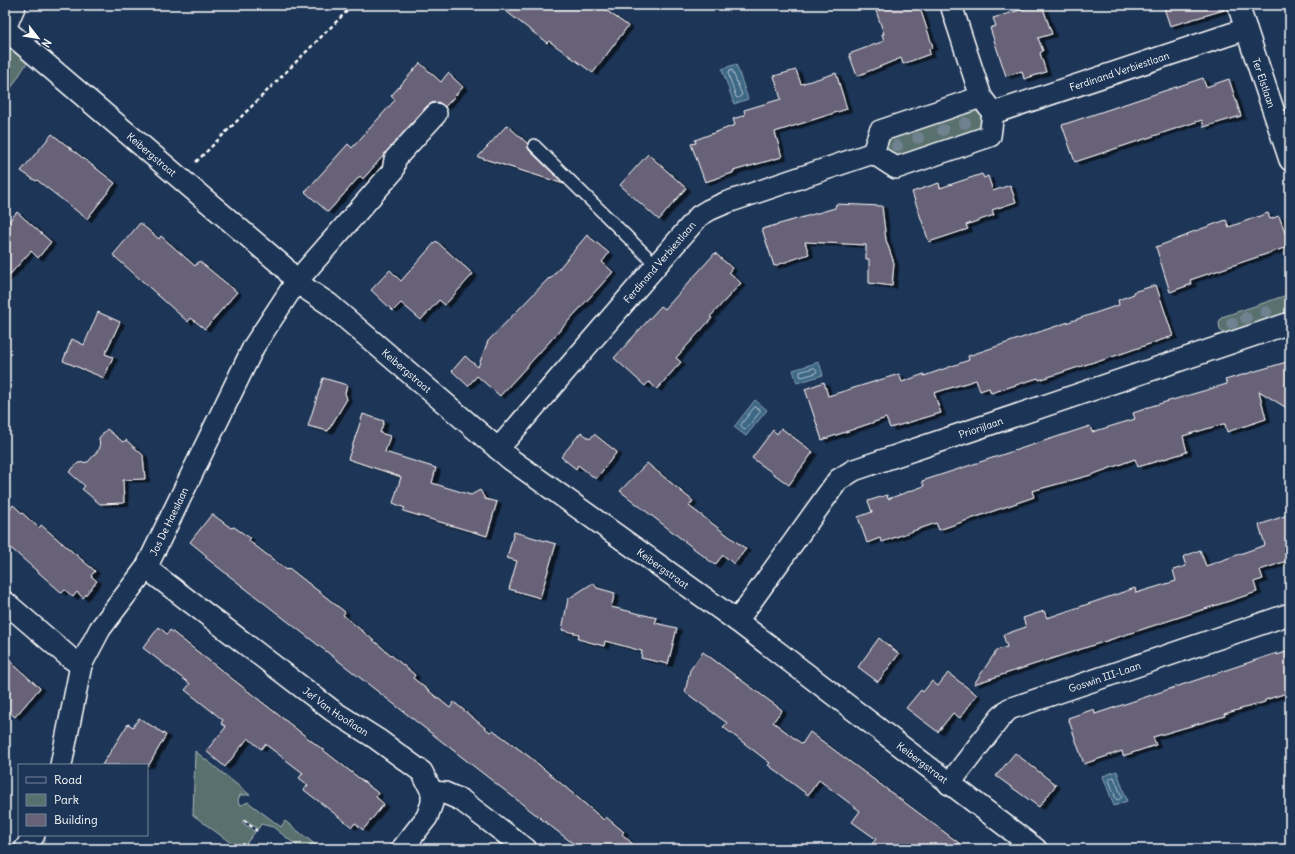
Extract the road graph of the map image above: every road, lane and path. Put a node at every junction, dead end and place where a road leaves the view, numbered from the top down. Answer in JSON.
{"nodes":[{"id":1,"x":15,"y":5,"type":"edge"},
{"id":2,"x":353,"y":5,"type":"edge"},
{"id":3,"x":951,"y":5,"type":"edge"},
{"id":4,"x":1238,"y":5,"type":"edge"},
{"id":5,"x":5,"y":29,"type":"edge"},
{"id":6,"x":1246,"y":29,"type":"junction"},
{"id":7,"x":987,"y":105,"type":"junction"},
{"id":8,"x":436,"y":114,"type":"dead end"},
{"id":9,"x":534,"y":145,"type":"dead end"},
{"id":10,"x":873,"y":154,"type":"junction"},
{"id":11,"x":1290,"y":160,"type":"edge"},
{"id":12,"x":180,"y":178,"type":"junction"},
{"id":13,"x":657,"y":266,"type":"junction"},
{"id":14,"x":296,"y":282,"type":"junction"},
{"id":15,"x":1290,"y":323,"type":"edge"},
{"id":16,"x":498,"y":449,"type":"junction"},
{"id":17,"x":146,"y":568,"type":"junction"},
{"id":18,"x":5,"y":602,"type":"edge"},
{"id":19,"x":1290,"y":614,"type":"edge"},
{"id":20,"x":737,"y":621,"type":"junction"},
{"id":21,"x":81,"y":665,"type":"junction"},
{"id":22,"x":61,"y":764,"type":"edge"},
{"id":23,"x":949,"y":784,"type":"junction"},
{"id":24,"x":432,"y":792,"type":"junction"},
{"id":25,"x":244,"y":820,"type":"dead end"},
{"id":26,"x":257,"y":831,"type":"dead end"},
{"id":27,"x":33,"y":836,"type":"edge"},
{"id":28,"x":25,"y":849,"type":"edge"},
{"id":29,"x":402,"y":849,"type":"edge"},
{"id":30,"x":526,"y":849,"type":"edge"},
{"id":31,"x":1036,"y":849,"type":"edge"}],
"edges":[{"from":1,"to":5,"type":"street"},
{"from":2,"to":12,"type":"path"},
{"from":3,"to":7,"type":"street"},
{"from":4,"to":6,"type":"street","name":"Ter Elstlaan"},
{"from":5,"to":12,"type":"street","name":"Keibergstraat"},
{"from":6,"to":7,"type":"street","name":"Ferdinand Verbiestlaan"},
{"from":6,"to":11,"type":"street","name":"Ter Elstlaan"},
{"from":7,"to":10,"type":"street","name":"Ferdinand Verbiestlaan"},
{"from":7,"to":10,"type":"street"},
{"from":8,"to":14,"type":"street"},
{"from":9,"to":13,"type":"lane"},
{"from":10,"to":13,"type":"street","name":"Ferdinand Verbiestlaan"},
{"from":12,"to":14,"type":"street","name":"Keibergstraat"},
{"from":13,"to":16,"type":"street","name":"Ferdinand Verbiestlaan"},
{"from":14,"to":16,"type":"street","name":"Keibergstraat"},
{"from":14,"to":17,"type":"street","name":"Jos De Haeslaan"},
{"from":15,"to":20,"type":"street","name":"Priorijlaan"},
{"from":16,"to":20,"type":"street","name":"Keibergstraat"},
{"from":17,"to":21,"type":"street","name":"Jos De Haeslaan"},
{"from":17,"to":24,"type":"street","name":"Jef Van Hooflaan"},
{"from":18,"to":21,"type":"street"},
{"from":19,"to":23,"type":"street","name":"Goswin III-Laan"},
{"from":20,"to":23,"type":"street","name":"Keibergstraat"},
{"from":21,"to":22,"type":"street","name":"Jos De Haeslaan"},
{"from":23,"to":31,"type":"street","name":"Keibergstraat"},
{"from":24,"to":29,"type":"street"},
{"from":24,"to":30,"type":"street"},
{"from":25,"to":26,"type":"path"},
{"from":27,"to":28,"type":"street"}]}
